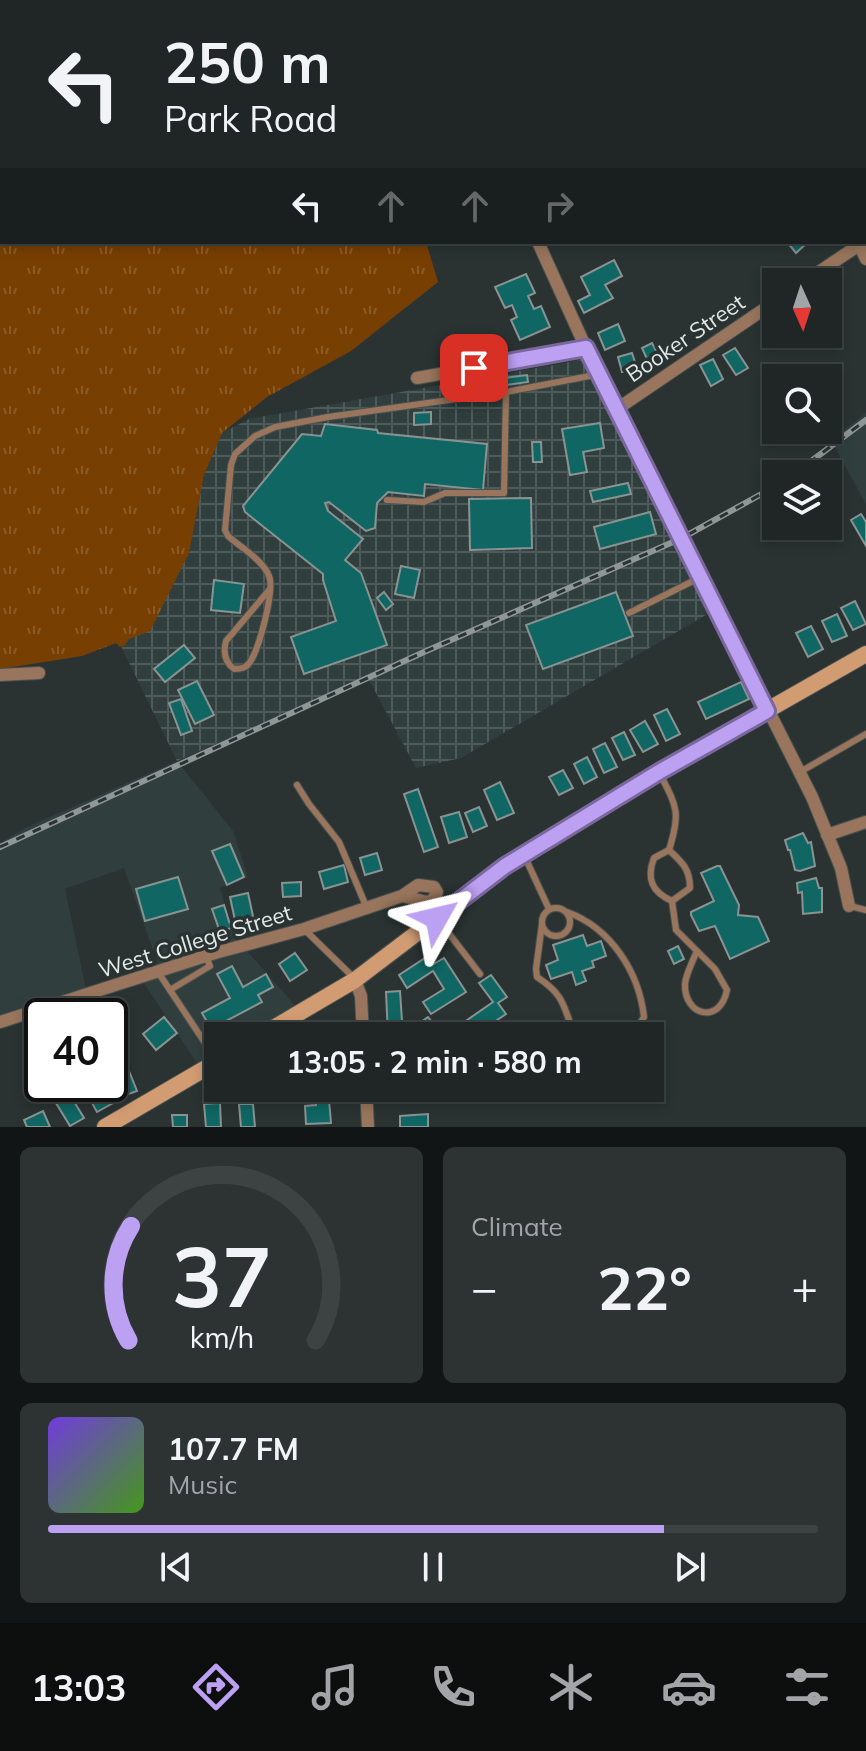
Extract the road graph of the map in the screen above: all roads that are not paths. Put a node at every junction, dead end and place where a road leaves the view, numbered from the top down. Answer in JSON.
{"nodes":[{"id":1,"x":539,"y":244,"type":"edge"},
{"id":2,"x":858,"y":244,"type":"edge"},
{"id":3,"x":824,"y":268,"type":"edge"},
{"id":4,"x":762,"y":311,"type":"edge"},
{"id":5,"x":586,"y":348,"type":"junction"},
{"id":6,"x":600,"y":374,"type":"junction"},
{"id":7,"x":417,"y":378,"type":"dead end"},
{"id":8,"x":506,"y":392,"type":"junction"},
{"id":9,"x":617,"y":409,"type":"junction"},
{"id":10,"x":387,"y":500,"type":"dead end"},
{"id":11,"x":701,"y":577,"type":"junction"},
{"id":12,"x":270,"y":589,"type":"junction"},
{"id":13,"x":629,"y":613,"type":"dead end"},
{"id":14,"x":866,"y":654,"type":"edge"},
{"id":15,"x":39,"y":673,"type":"dead end"},
{"id":16,"x":0,"y":675,"type":"edge"},
{"id":17,"x":767,"y":711,"type":"junction"},
{"id":18,"x":866,"y":734,"type":"edge"},
{"id":19,"x":659,"y":772,"type":"junction"},
{"id":20,"x":800,"y":772,"type":"junction"},
{"id":21,"x":297,"y":785,"type":"dead end"},
{"id":22,"x":866,"y":822,"type":"edge"},
{"id":23,"x":827,"y":835,"type":"junction"},
{"id":24,"x":669,"y":850,"type":"junction"},
{"id":25,"x":524,"y":855,"type":"junction"},
{"id":26,"x":402,"y":896,"type":"dead end"},
{"id":27,"x":672,"y":901,"type":"junction"},
{"id":28,"x":366,"y":906,"type":"junction"},
{"id":29,"x":849,"y":906,"type":"joint"},
{"id":30,"x":549,"y":909,"type":"junction"},
{"id":31,"x":866,"y":910,"type":"edge"},
{"id":32,"x":567,"y":912,"type":"junction"},
{"id":33,"x":437,"y":918,"type":"junction"},
{"id":34,"x":542,"y":924,"type":"junction"},
{"id":35,"x":304,"y":929,"type":"junction"},
{"id":36,"x":555,"y":936,"type":"junction"},
{"id":37,"x":538,"y":946,"type":"junction"},
{"id":38,"x":696,"y":953,"type":"junction"},
{"id":39,"x":205,"y":956,"type":"junction"},
{"id":40,"x":158,"y":972,"type":"junction"},
{"id":41,"x":480,"y":974,"type":"dead end"},
{"id":42,"x":355,"y":980,"type":"junction"},
{"id":43,"x":170,"y":990,"type":"junction"},
{"id":44,"x":0,"y":1022,"type":"edge"},
{"id":45,"x":284,"y":1022,"type":"edge"},
{"id":46,"x":362,"y":1022,"type":"edge"},
{"id":47,"x":570,"y":1022,"type":"edge"},
{"id":48,"x":641,"y":1022,"type":"edge"},
{"id":49,"x":204,"y":1040,"type":"edge"},
{"id":50,"x":204,"y":1069,"type":"edge"},
{"id":51,"x":367,"y":1102,"type":"edge"},
{"id":52,"x":105,"y":1127,"type":"edge"},
{"id":53,"x":368,"y":1127,"type":"edge"}],
"edges":[{"from":1,"to":5,"type":"street"},
{"from":2,"to":3,"type":"street"},
{"from":4,"to":9,"type":"street","name":"Booker Street"},
{"from":5,"to":6,"type":"street"},
{"from":5,"to":7,"type":"street"},
{"from":6,"to":8,"type":"lane"},
{"from":6,"to":9,"type":"street"},
{"from":8,"to":10,"type":"lane"},
{"from":8,"to":12,"type":"lane"},
{"from":9,"to":11,"type":"street"},
{"from":11,"to":13,"type":"lane"},
{"from":11,"to":17,"type":"street"},
{"from":12,"to":12,"type":"lane"},
{"from":14,"to":17,"type":"street"},
{"from":15,"to":16,"type":"street"},
{"from":17,"to":19,"type":"street"},
{"from":17,"to":20,"type":"street"},
{"from":18,"to":20,"type":"lane"},
{"from":19,"to":24,"type":"lane"},
{"from":19,"to":25,"type":"street"},
{"from":20,"to":23,"type":"street"},
{"from":21,"to":28,"type":"lane"},
{"from":22,"to":23,"type":"street"},
{"from":23,"to":29,"type":"street"},
{"from":24,"to":27,"type":"lane"},
{"from":24,"to":27,"type":"lane"},
{"from":25,"to":30,"type":"lane"},
{"from":25,"to":33,"type":"street"},
{"from":26,"to":28,"type":"street","name":"West College Street"},
{"from":27,"to":38,"type":"lane"},
{"from":28,"to":35,"type":"street","name":"West College Street"},
{"from":29,"to":31,"type":"lane"},
{"from":30,"to":32,"type":"lane"},
{"from":30,"to":34,"type":"lane"},
{"from":32,"to":36,"type":"lane"},
{"from":32,"to":48,"type":"lane"},
{"from":33,"to":41,"type":"lane"},
{"from":33,"to":42,"type":"street"},
{"from":34,"to":36,"type":"lane"},
{"from":34,"to":37,"type":"lane"},
{"from":35,"to":39,"type":"street","name":"West College Street"},
{"from":35,"to":42,"type":"lane"},
{"from":36,"to":37,"type":"lane"},
{"from":37,"to":47,"type":"lane"},
{"from":38,"to":38,"type":"lane"},
{"from":39,"to":40,"type":"street","name":"West College Street"},
{"from":39,"to":43,"type":"lane"},
{"from":40,"to":43,"type":"lane"},
{"from":40,"to":44,"type":"street","name":"West College Street"},
{"from":42,"to":45,"type":"street"},
{"from":42,"to":46,"type":"street"},
{"from":43,"to":49,"type":"lane"},
{"from":50,"to":52,"type":"street"},
{"from":51,"to":53,"type":"street"}]}
